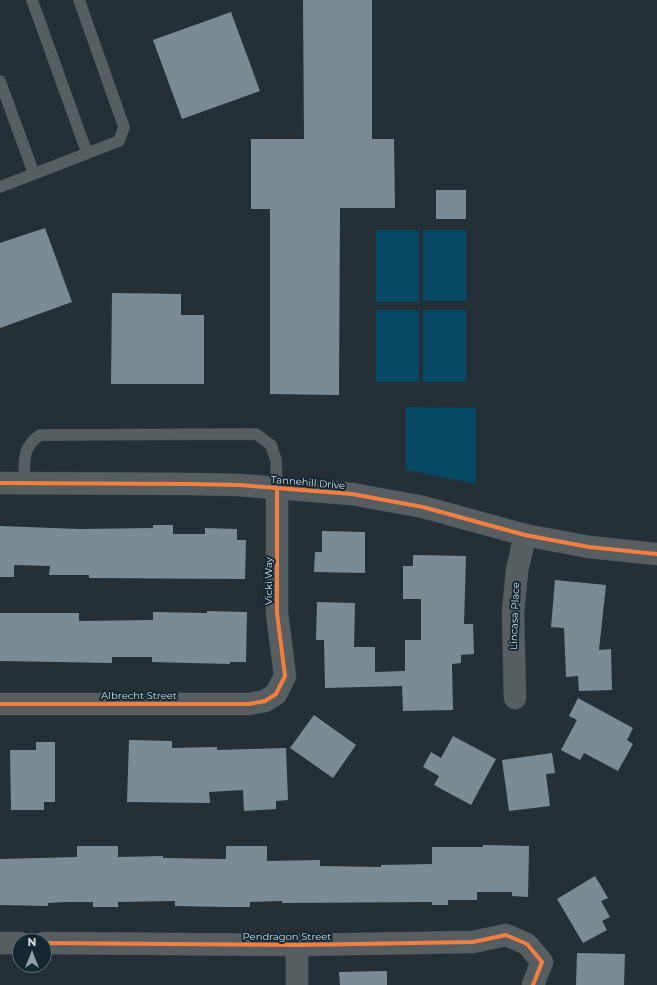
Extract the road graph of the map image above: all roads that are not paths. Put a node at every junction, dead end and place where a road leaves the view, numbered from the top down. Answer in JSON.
{"nodes":[{"id":1,"x":32,"y":0,"type":"edge"},
{"id":2,"x":78,"y":0,"type":"edge"},
{"id":3,"x":0,"y":81,"type":"edge"},
{"id":4,"x":87,"y":153,"type":"junction"},
{"id":5,"x":34,"y":174,"type":"junction"},
{"id":6,"x":0,"y":187,"type":"edge"},
{"id":7,"x":0,"y":483,"type":"edge"},
{"id":8,"x":24,"y":483,"type":"junction"},
{"id":9,"x":277,"y":488,"type":"junction"},
{"id":10,"x":525,"y":535,"type":"junction"},
{"id":11,"x":657,"y":554,"type":"edge"},
{"id":12,"x":276,"y":694,"type":"joint"},
{"id":13,"x":515,"y":698,"type":"dead end"},
{"id":14,"x":0,"y":704,"type":"edge"},
{"id":15,"x":0,"y":943,"type":"edge"},
{"id":16,"x":12,"y":943,"type":"edge"},
{"id":17,"x":52,"y":943,"type":"edge"},
{"id":18,"x":297,"y":945,"type":"junction"},
{"id":19,"x":297,"y":985,"type":"edge"},
{"id":20,"x":533,"y":985,"type":"edge"}],
"edges":[{"from":1,"to":4,"type":"lane"},
{"from":2,"to":4,"type":"lane"},
{"from":3,"to":5,"type":"lane"},
{"from":4,"to":5,"type":"lane"},
{"from":5,"to":6,"type":"lane"},
{"from":7,"to":8,"type":"street","name":"Tannehill Drive"},
{"from":8,"to":9,"type":"street","name":"Tannehill Drive"},
{"from":8,"to":9,"type":"lane"},
{"from":9,"to":10,"type":"street","name":"Tannehill Drive"},
{"from":9,"to":12,"type":"street","name":"Vicki Way"},
{"from":10,"to":11,"type":"street","name":"Tannehill Drive"},
{"from":10,"to":13,"type":"street","name":"Lincasa Place"},
{"from":12,"to":14,"type":"street","name":"Albrecht Street"},
{"from":15,"to":16,"type":"street"},
{"from":17,"to":18,"type":"street","name":"Pendragon Street"},
{"from":18,"to":19,"type":"street"},
{"from":18,"to":20,"type":"street","name":"Pendragon Street"}]}
